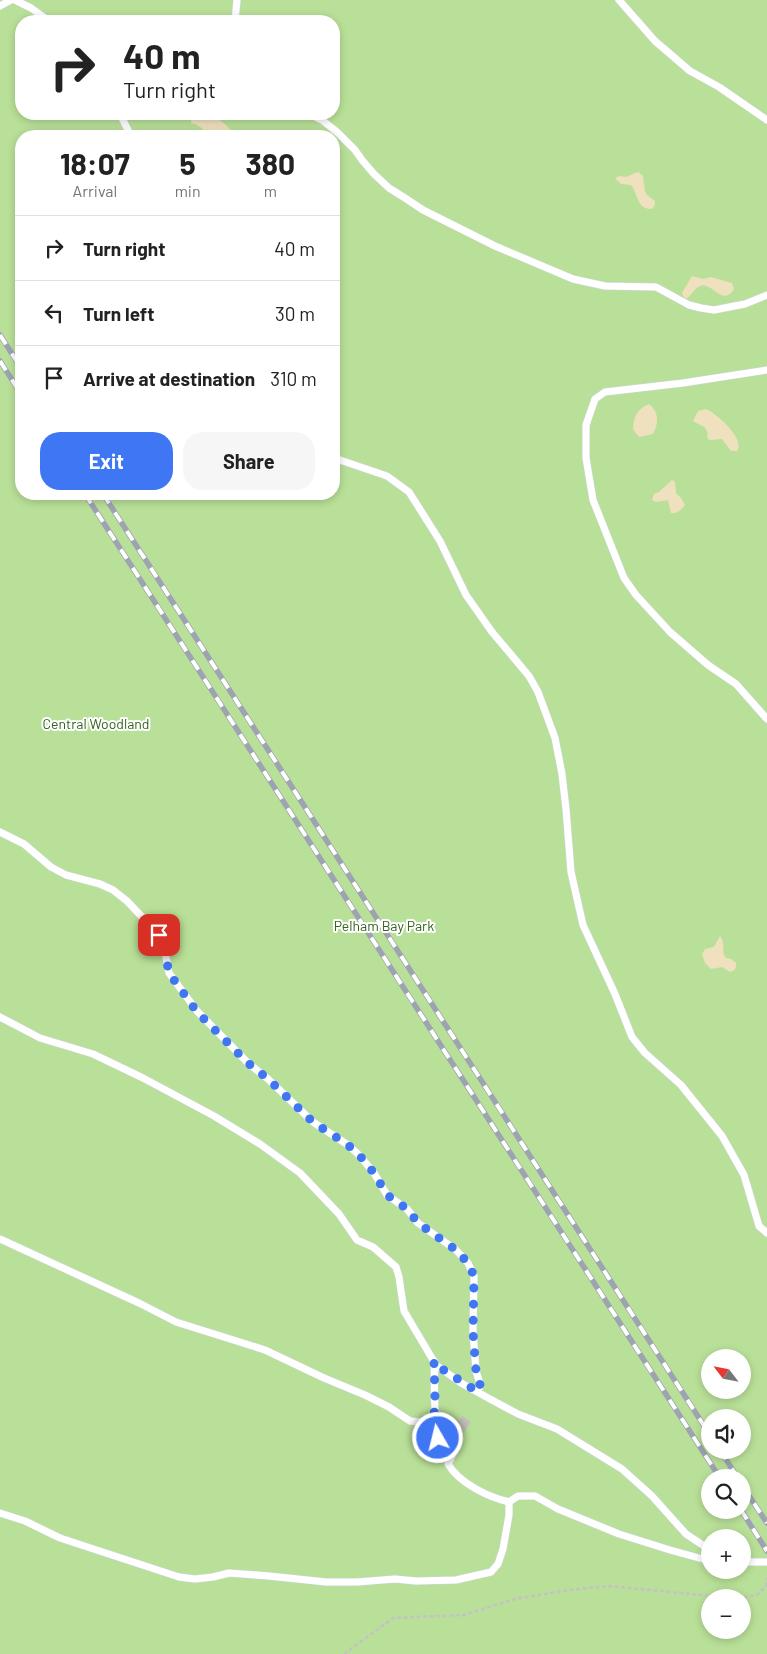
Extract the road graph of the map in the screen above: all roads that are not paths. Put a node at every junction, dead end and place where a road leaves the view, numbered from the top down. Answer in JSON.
{"nodes":[{"id":1,"x":13,"y":0,"type":"edge"},
{"id":2,"x":238,"y":0,"type":"edge"},
{"id":3,"x":619,"y":0,"type":"edge"},
{"id":4,"x":0,"y":6,"type":"edge"},
{"id":5,"x":40,"y":15,"type":"edge"},
{"id":6,"x":237,"y":15,"type":"edge"},
{"id":7,"x":322,"y":120,"type":"edge"},
{"id":8,"x":767,"y":120,"type":"edge"},
{"id":9,"x":334,"y":130,"type":"edge"},
{"id":10,"x":340,"y":135,"type":"edge"},
{"id":11,"x":767,"y":295,"type":"edge"},
{"id":12,"x":767,"y":370,"type":"edge"},
{"id":13,"x":340,"y":460,"type":"edge"},
{"id":14,"x":767,"y":719,"type":"edge"},
{"id":15,"x":0,"y":832,"type":"edge"},
{"id":16,"x":0,"y":1017,"type":"edge"},
{"id":17,"x":767,"y":1234,"type":"edge"},
{"id":18,"x":0,"y":1239,"type":"edge"},
{"id":19,"x":434,"y":1361,"type":"junction"},
{"id":20,"x":478,"y":1392,"type":"junction"},
{"id":21,"x":434,"y":1418,"type":"junction"},
{"id":22,"x":509,"y":1502,"type":"junction"},
{"id":23,"x":0,"y":1513,"type":"edge"},
{"id":24,"x":701,"y":1544,"type":"edge"},
{"id":25,"x":701,"y":1559,"type":"edge"},
{"id":26,"x":751,"y":1562,"type":"edge"},
{"id":27,"x":767,"y":1562,"type":"edge"}],
"edges":[{"from":1,"to":4,"type":"lane"},
{"from":1,"to":5,"type":"lane"},
{"from":2,"to":6,"type":"lane"},
{"from":3,"to":8,"type":"lane"},
{"from":7,"to":9,"type":"lane"},
{"from":10,"to":11,"type":"lane"},
{"from":12,"to":14,"type":"lane"},
{"from":13,"to":17,"type":"lane"},
{"from":15,"to":20,"type":"lane"},
{"from":16,"to":19,"type":"lane"},
{"from":18,"to":21,"type":"lane"},
{"from":19,"to":20,"type":"lane"},
{"from":19,"to":21,"type":"lane"},
{"from":20,"to":24,"type":"lane"},
{"from":21,"to":22,"type":"lane"},
{"from":22,"to":23,"type":"lane"},
{"from":22,"to":25,"type":"lane"},
{"from":26,"to":27,"type":"lane"}]}
